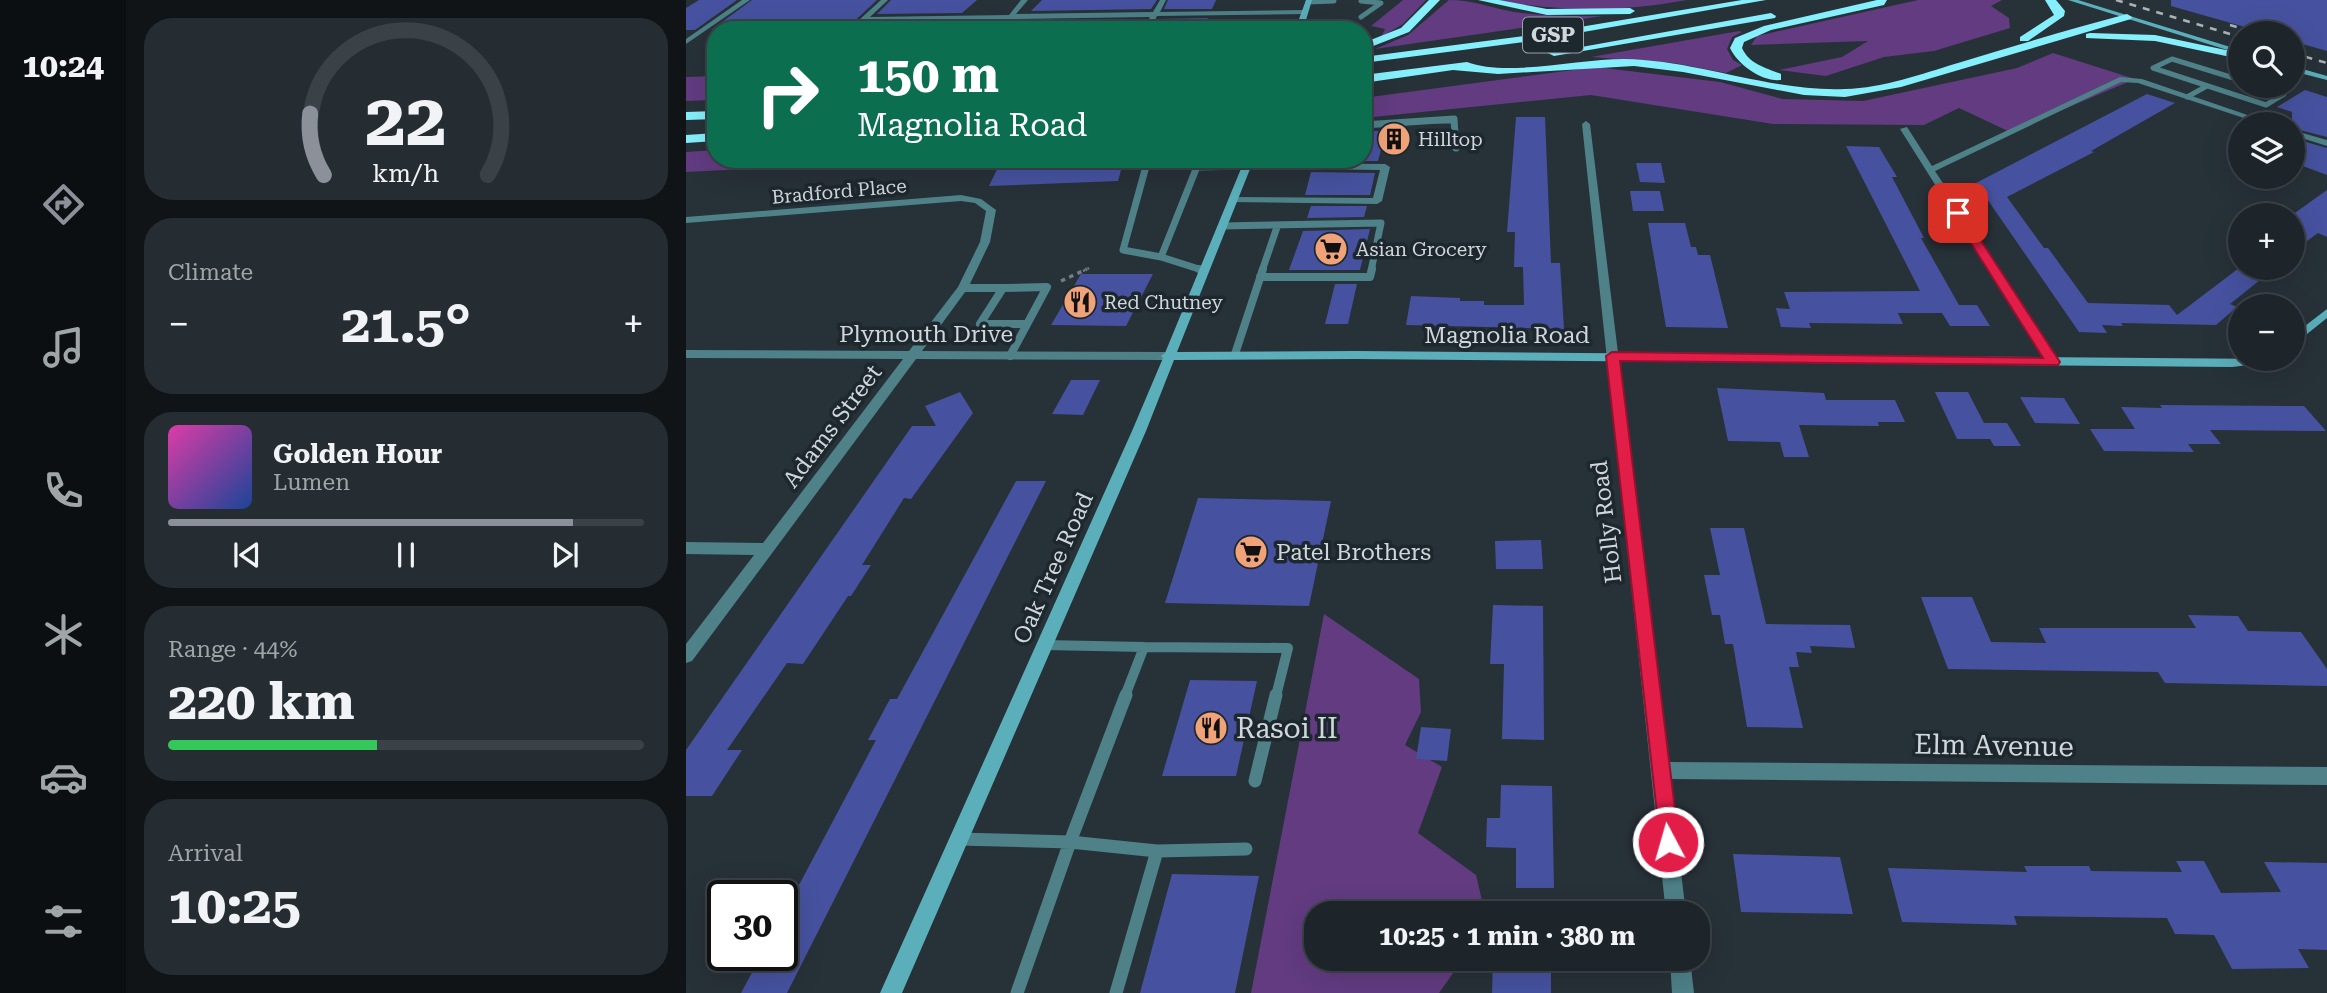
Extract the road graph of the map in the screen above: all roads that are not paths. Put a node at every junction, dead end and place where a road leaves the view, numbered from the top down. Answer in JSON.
{"nodes":[{"id":1,"x":747,"y":0,"type":"edge"},
{"id":2,"x":886,"y":0,"type":"edge"},
{"id":3,"x":1025,"y":0,"type":"edge"},
{"id":4,"x":1163,"y":0,"type":"edge"},
{"id":5,"x":1435,"y":0,"type":"edge"},
{"id":6,"x":1483,"y":0,"type":"edge"},
{"id":7,"x":1761,"y":0,"type":"edge"},
{"id":8,"x":1852,"y":0,"type":"edge"},
{"id":9,"x":1882,"y":0,"type":"edge"},
{"id":10,"x":2050,"y":0,"type":"edge"},
{"id":11,"x":2071,"y":0,"type":"edge"},
{"id":12,"x":1309,"y":1,"type":"edge"},
{"id":13,"x":1334,"y":1,"type":"edge"},
{"id":14,"x":1361,"y":1,"type":"edge"},
{"id":15,"x":1741,"y":4,"type":"junction"},
{"id":16,"x":1305,"y":12,"type":"junction"},
{"id":17,"x":2111,"y":12,"type":"junction"},
{"id":18,"x":1155,"y":14,"type":"junction"},
{"id":19,"x":1011,"y":16,"type":"junction"},
{"id":20,"x":1361,"y":17,"type":"dead end"},
{"id":21,"x":2127,"y":17,"type":"junction"},
{"id":22,"x":862,"y":19,"type":"joint"},
{"id":23,"x":716,"y":21,"type":"edge"},
{"id":24,"x":1007,"y":21,"type":"edge"},
{"id":25,"x":1151,"y":21,"type":"edge"},
{"id":26,"x":1302,"y":21,"type":"edge"},
{"id":27,"x":707,"y":28,"type":"edge"},
{"id":28,"x":2024,"y":39,"type":"junction"},
{"id":29,"x":2053,"y":40,"type":"junction"},
{"id":30,"x":686,"y":42,"type":"edge"},
{"id":31,"x":1372,"y":43,"type":"edge"},
{"id":32,"x":2228,"y":50,"type":"edge"},
{"id":33,"x":2228,"y":52,"type":"edge"},
{"id":34,"x":1372,"y":59,"type":"edge"},
{"id":35,"x":1454,"y":67,"type":"junction"},
{"id":36,"x":2305,"y":72,"type":"edge"},
{"id":37,"x":2228,"y":76,"type":"edge"},
{"id":38,"x":1372,"y":78,"type":"edge"},
{"id":39,"x":2327,"y":78,"type":"edge"},
{"id":40,"x":2207,"y":86,"type":"junction"},
{"id":41,"x":2228,"y":93,"type":"edge"},
{"id":42,"x":2187,"y":97,"type":"junction"},
{"id":43,"x":2244,"y":98,"type":"edge"},
{"id":44,"x":2277,"y":98,"type":"edge"},
{"id":45,"x":2233,"y":112,"type":"edge"},
{"id":46,"x":707,"y":115,"type":"edge"},
{"id":47,"x":686,"y":116,"type":"edge"},
{"id":48,"x":1372,"y":124,"type":"edge"},
{"id":49,"x":1586,"y":124,"type":"dead end"},
{"id":50,"x":1905,"y":130,"type":"dead end"},
{"id":51,"x":2305,"y":136,"type":"edge"},
{"id":52,"x":707,"y":138,"type":"edge"},
{"id":53,"x":686,"y":139,"type":"edge"},
{"id":54,"x":2327,"y":143,"type":"edge"},
{"id":55,"x":1456,"y":148,"type":"dead end"},
{"id":56,"x":1372,"y":167,"type":"edge"},
{"id":57,"x":1146,"y":168,"type":"edge"},
{"id":58,"x":1197,"y":168,"type":"edge"},
{"id":59,"x":1247,"y":168,"type":"edge"},
{"id":60,"x":1930,"y":170,"type":"junction"},
{"id":61,"x":1233,"y":200,"type":"junction"},
{"id":62,"x":991,"y":210,"type":"joint"},
{"id":63,"x":686,"y":220,"type":"edge"},
{"id":64,"x":1222,"y":226,"type":"junction"},
{"id":65,"x":1277,"y":227,"type":"junction"},
{"id":66,"x":1161,"y":257,"type":"junction"},
{"id":67,"x":1202,"y":270,"type":"junction"},
{"id":68,"x":1260,"y":277,"type":"junction"},
{"id":69,"x":963,"y":288,"type":"junction"},
{"id":70,"x":1003,"y":288,"type":"junction"},
{"id":71,"x":2327,"y":312,"type":"edge"},
{"id":72,"x":1026,"y":324,"type":"junction"},
{"id":73,"x":2305,"y":331,"type":"edge"},
{"id":74,"x":686,"y":354,"type":"edge"},
{"id":75,"x":1235,"y":354,"type":"junction"},
{"id":76,"x":912,"y":355,"type":"junction"},
{"id":77,"x":1010,"y":356,"type":"junction"},
{"id":78,"x":1167,"y":356,"type":"junction"},
{"id":79,"x":1612,"y":356,"type":"junction"},
{"id":80,"x":2053,"y":362,"type":"junction"},
{"id":81,"x":2228,"y":363,"type":"edge"},
{"id":82,"x":686,"y":548,"type":"edge"},
{"id":83,"x":766,"y":549,"type":"junction"},
{"id":84,"x":1044,"y":645,"type":"junction"},
{"id":85,"x":1144,"y":647,"type":"junction"},
{"id":86,"x":686,"y":656,"type":"edge"},
{"id":87,"x":1661,"y":770,"type":"junction"},
{"id":88,"x":2327,"y":776,"type":"edge"},
{"id":89,"x":1255,"y":781,"type":"dead end"},
{"id":90,"x":958,"y":839,"type":"junction"},
{"id":91,"x":1070,"y":842,"type":"junction"},
{"id":92,"x":1246,"y":849,"type":"dead end"},
{"id":93,"x":1157,"y":851,"type":"junction"},
{"id":94,"x":1675,"y":901,"type":"edge"},
{"id":95,"x":1681,"y":971,"type":"edge"},
{"id":96,"x":891,"y":993,"type":"edge"},
{"id":97,"x":1017,"y":993,"type":"edge"},
{"id":98,"x":1116,"y":993,"type":"edge"},
{"id":99,"x":1684,"y":993,"type":"edge"}],
"edges":[{"from":1,"to":23,"type":"street"},
{"from":2,"to":22,"type":"street"},
{"from":3,"to":19,"type":"street"},
{"from":4,"to":18,"type":"street"},
{"from":5,"to":31,"type":"highway"},
{"from":6,"to":15,"type":"highway"},
{"from":7,"to":15,"type":"highway","number":"GSP"},
{"from":8,"to":35,"type":"highway"},
{"from":9,"to":28,"type":"highway"},
{"from":10,"to":28,"type":"highway"},
{"from":11,"to":17,"type":"street"},
{"from":12,"to":13,"type":"lane"},
{"from":12,"to":16,"type":"street"},
{"from":14,"to":20,"type":"lane"},
{"from":15,"to":34,"type":"highway","number":"GSP"},
{"from":16,"to":18,"type":"street"},
{"from":16,"to":26,"type":"street"},
{"from":17,"to":21,"type":"street"},
{"from":17,"to":28,"type":"highway"},
{"from":18,"to":19,"type":"street"},
{"from":18,"to":25,"type":"street"},
{"from":19,"to":22,"type":"street"},
{"from":19,"to":24,"type":"street"},
{"from":21,"to":29,"type":"highway"},
{"from":21,"to":32,"type":"street"},
{"from":27,"to":30,"type":"street"},
{"from":29,"to":33,"type":"highway"},
{"from":29,"to":35,"type":"highway"},
{"from":35,"to":38,"type":"highway"},
{"from":36,"to":39,"type":"street"},
{"from":37,"to":40,"type":"lane"},
{"from":40,"to":41,"type":"lane"},
{"from":40,"to":42,"type":"lane"},
{"from":42,"to":45,"type":"street"},
{"from":42,"to":60,"type":"street"},
{"from":43,"to":44,"type":"lane"},
{"from":46,"to":47,"type":"highway"},
{"from":48,"to":55,"type":"lane"},
{"from":49,"to":79,"type":"street","name":"Holly Road"},
{"from":50,"to":60,"type":"street"},
{"from":51,"to":54,"type":"street"},
{"from":52,"to":53,"type":"highway"},
{"from":56,"to":61,"type":"street"},
{"from":57,"to":66,"type":"lane"},
{"from":58,"to":66,"type":"lane"},
{"from":59,"to":61,"type":"street","name":"Oak Tree Road"},
{"from":60,"to":80,"type":"street"},
{"from":61,"to":64,"type":"street","name":"Oak Tree Road"},
{"from":62,"to":63,"type":"street","name":"Bradford Place"},
{"from":62,"to":69,"type":"street","name":"Adams Street"},
{"from":64,"to":65,"type":"lane"},
{"from":64,"to":67,"type":"street","name":"Oak Tree Road"},
{"from":65,"to":68,"type":"lane"},
{"from":65,"to":68,"type":"lane"},
{"from":66,"to":67,"type":"lane"},
{"from":67,"to":78,"type":"street","name":"Oak Tree Road"},
{"from":68,"to":75,"type":"lane"},
{"from":69,"to":70,"type":"lane"},
{"from":69,"to":76,"type":"street","name":"Adams Street"},
{"from":70,"to":72,"type":"lane"},
{"from":70,"to":72,"type":"lane"},
{"from":71,"to":73,"type":"street"},
{"from":72,"to":77,"type":"lane"},
{"from":74,"to":76,"type":"street","name":"Plymouth Drive"},
{"from":75,"to":78,"type":"street","name":"Magnolia Road"},
{"from":75,"to":79,"type":"street","name":"Magnolia Road"},
{"from":76,"to":77,"type":"street","name":"Plymouth Drive"},
{"from":76,"to":83,"type":"street","name":"Adams Street"},
{"from":77,"to":78,"type":"street","name":"Plymouth Drive"},
{"from":78,"to":84,"type":"street","name":"Oak Tree Road"},
{"from":79,"to":80,"type":"street","name":"Magnolia Road"},
{"from":79,"to":87,"type":"street","name":"Holly Road"},
{"from":80,"to":81,"type":"street","name":"Magnolia Road"},
{"from":82,"to":83,"type":"street"},
{"from":83,"to":86,"type":"street","name":"Adams Street"},
{"from":84,"to":85,"type":"lane"},
{"from":84,"to":90,"type":"street","name":"Oak Tree Road"},
{"from":85,"to":89,"type":"lane"},
{"from":85,"to":91,"type":"lane"},
{"from":87,"to":88,"type":"street","name":"Elm Avenue"},
{"from":87,"to":94,"type":"street","name":"Holly Road"},
{"from":90,"to":91,"type":"lane"},
{"from":90,"to":96,"type":"street","name":"Oak Tree Road"},
{"from":91,"to":93,"type":"lane"},
{"from":91,"to":97,"type":"lane"},
{"from":92,"to":93,"type":"lane"},
{"from":93,"to":98,"type":"lane"},
{"from":95,"to":99,"type":"street"}]}
